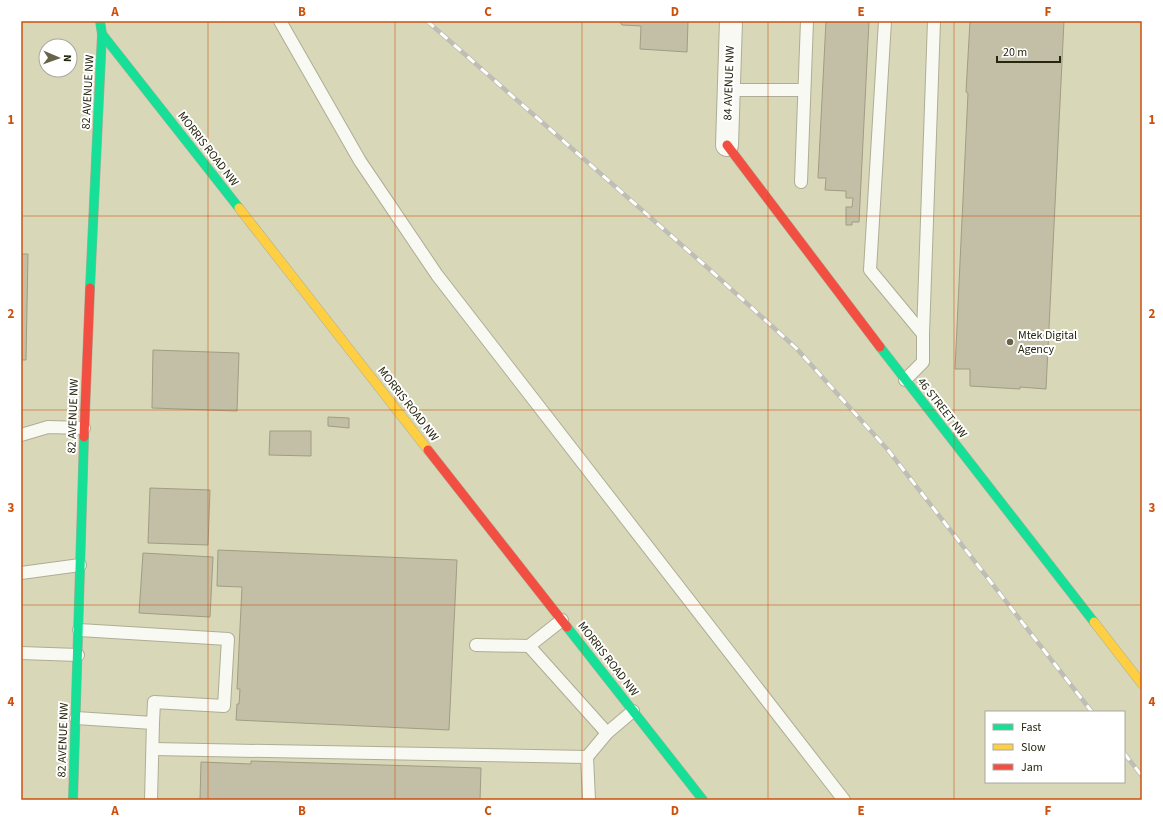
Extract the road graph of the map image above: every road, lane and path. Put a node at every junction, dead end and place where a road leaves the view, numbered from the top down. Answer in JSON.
{"nodes":[{"id":1,"x":100,"y":21,"type":"edge"},
{"id":2,"x":280,"y":21,"type":"edge"},
{"id":3,"x":732,"y":21,"type":"edge"},
{"id":4,"x":806,"y":21,"type":"edge"},
{"id":5,"x":885,"y":21,"type":"edge"},
{"id":6,"x":934,"y":21,"type":"edge"},
{"id":7,"x":102,"y":34,"type":"junction"},
{"id":8,"x":729,"y":90,"type":"junction"},
{"id":9,"x":804,"y":90,"type":"junction"},
{"id":10,"x":727,"y":145,"type":"joint"},
{"id":11,"x":801,"y":182,"type":"dead end"},
{"id":12,"x":923,"y":334,"type":"junction"},
{"id":13,"x":905,"y":380,"type":"junction"},
{"id":14,"x":84,"y":428,"type":"junction"},
{"id":15,"x":21,"y":436,"type":"edge"},
{"id":16,"x":80,"y":565,"type":"junction"},
{"id":17,"x":21,"y":573,"type":"edge"},
{"id":18,"x":562,"y":620,"type":"junction"},
{"id":19,"x":79,"y":630,"type":"junction"},
{"id":20,"x":476,"y":645,"type":"dead end"},
{"id":21,"x":529,"y":646,"type":"junction"},
{"id":22,"x":21,"y":653,"type":"edge"},
{"id":23,"x":78,"y":655,"type":"junction"},
{"id":24,"x":1142,"y":684,"type":"edge"},
{"id":25,"x":633,"y":711,"type":"junction"},
{"id":26,"x":76,"y":718,"type":"junction"},
{"id":27,"x":153,"y":722,"type":"junction"},
{"id":28,"x":607,"y":732,"type":"junction"},
{"id":29,"x":153,"y":749,"type":"junction"},
{"id":30,"x":587,"y":757,"type":"junction"},
{"id":31,"x":73,"y":800,"type":"edge"},
{"id":32,"x":152,"y":800,"type":"edge"},
{"id":33,"x":589,"y":800,"type":"edge"},
{"id":34,"x":703,"y":800,"type":"edge"},
{"id":35,"x":844,"y":800,"type":"edge"}],
"edges":[{"from":1,"to":7,"type":"street","name":"MORRIS ROAD NW"},
{"from":2,"to":35,"type":"lane"},
{"from":3,"to":8,"type":"street","name":"84 AVENUE NW"},
{"from":4,"to":9,"type":"lane"},
{"from":5,"to":12,"type":"lane"},
{"from":6,"to":12,"type":"lane"},
{"from":7,"to":14,"type":"street","name":"82 AVENUE NW"},
{"from":7,"to":18,"type":"street","name":"MORRIS ROAD NW"},
{"from":8,"to":9,"type":"lane"},
{"from":8,"to":10,"type":"street","name":"84 AVENUE NW"},
{"from":9,"to":11,"type":"lane"},
{"from":10,"to":13,"type":"street","name":"46 STREET NW"},
{"from":12,"to":13,"type":"lane"},
{"from":13,"to":24,"type":"street","name":"46 STREET NW"},
{"from":14,"to":15,"type":"lane"},
{"from":14,"to":16,"type":"street","name":"82 AVENUE NW"},
{"from":16,"to":17,"type":"lane"},
{"from":16,"to":19,"type":"street","name":"82 AVENUE NW"},
{"from":18,"to":21,"type":"lane"},
{"from":18,"to":25,"type":"street","name":"MORRIS ROAD NW"},
{"from":19,"to":23,"type":"street","name":"82 AVENUE NW"},
{"from":19,"to":27,"type":"lane"},
{"from":20,"to":21,"type":"lane"},
{"from":21,"to":28,"type":"lane"},
{"from":22,"to":23,"type":"lane"},
{"from":23,"to":26,"type":"street","name":"82 AVENUE NW"},
{"from":25,"to":28,"type":"lane"},
{"from":25,"to":34,"type":"street","name":"MORRIS ROAD NW"},
{"from":26,"to":27,"type":"lane"},
{"from":26,"to":31,"type":"street","name":"82 AVENUE NW"},
{"from":27,"to":29,"type":"lane"},
{"from":28,"to":30,"type":"lane"},
{"from":29,"to":30,"type":"lane"},
{"from":29,"to":32,"type":"lane"},
{"from":30,"to":33,"type":"lane"}]}
